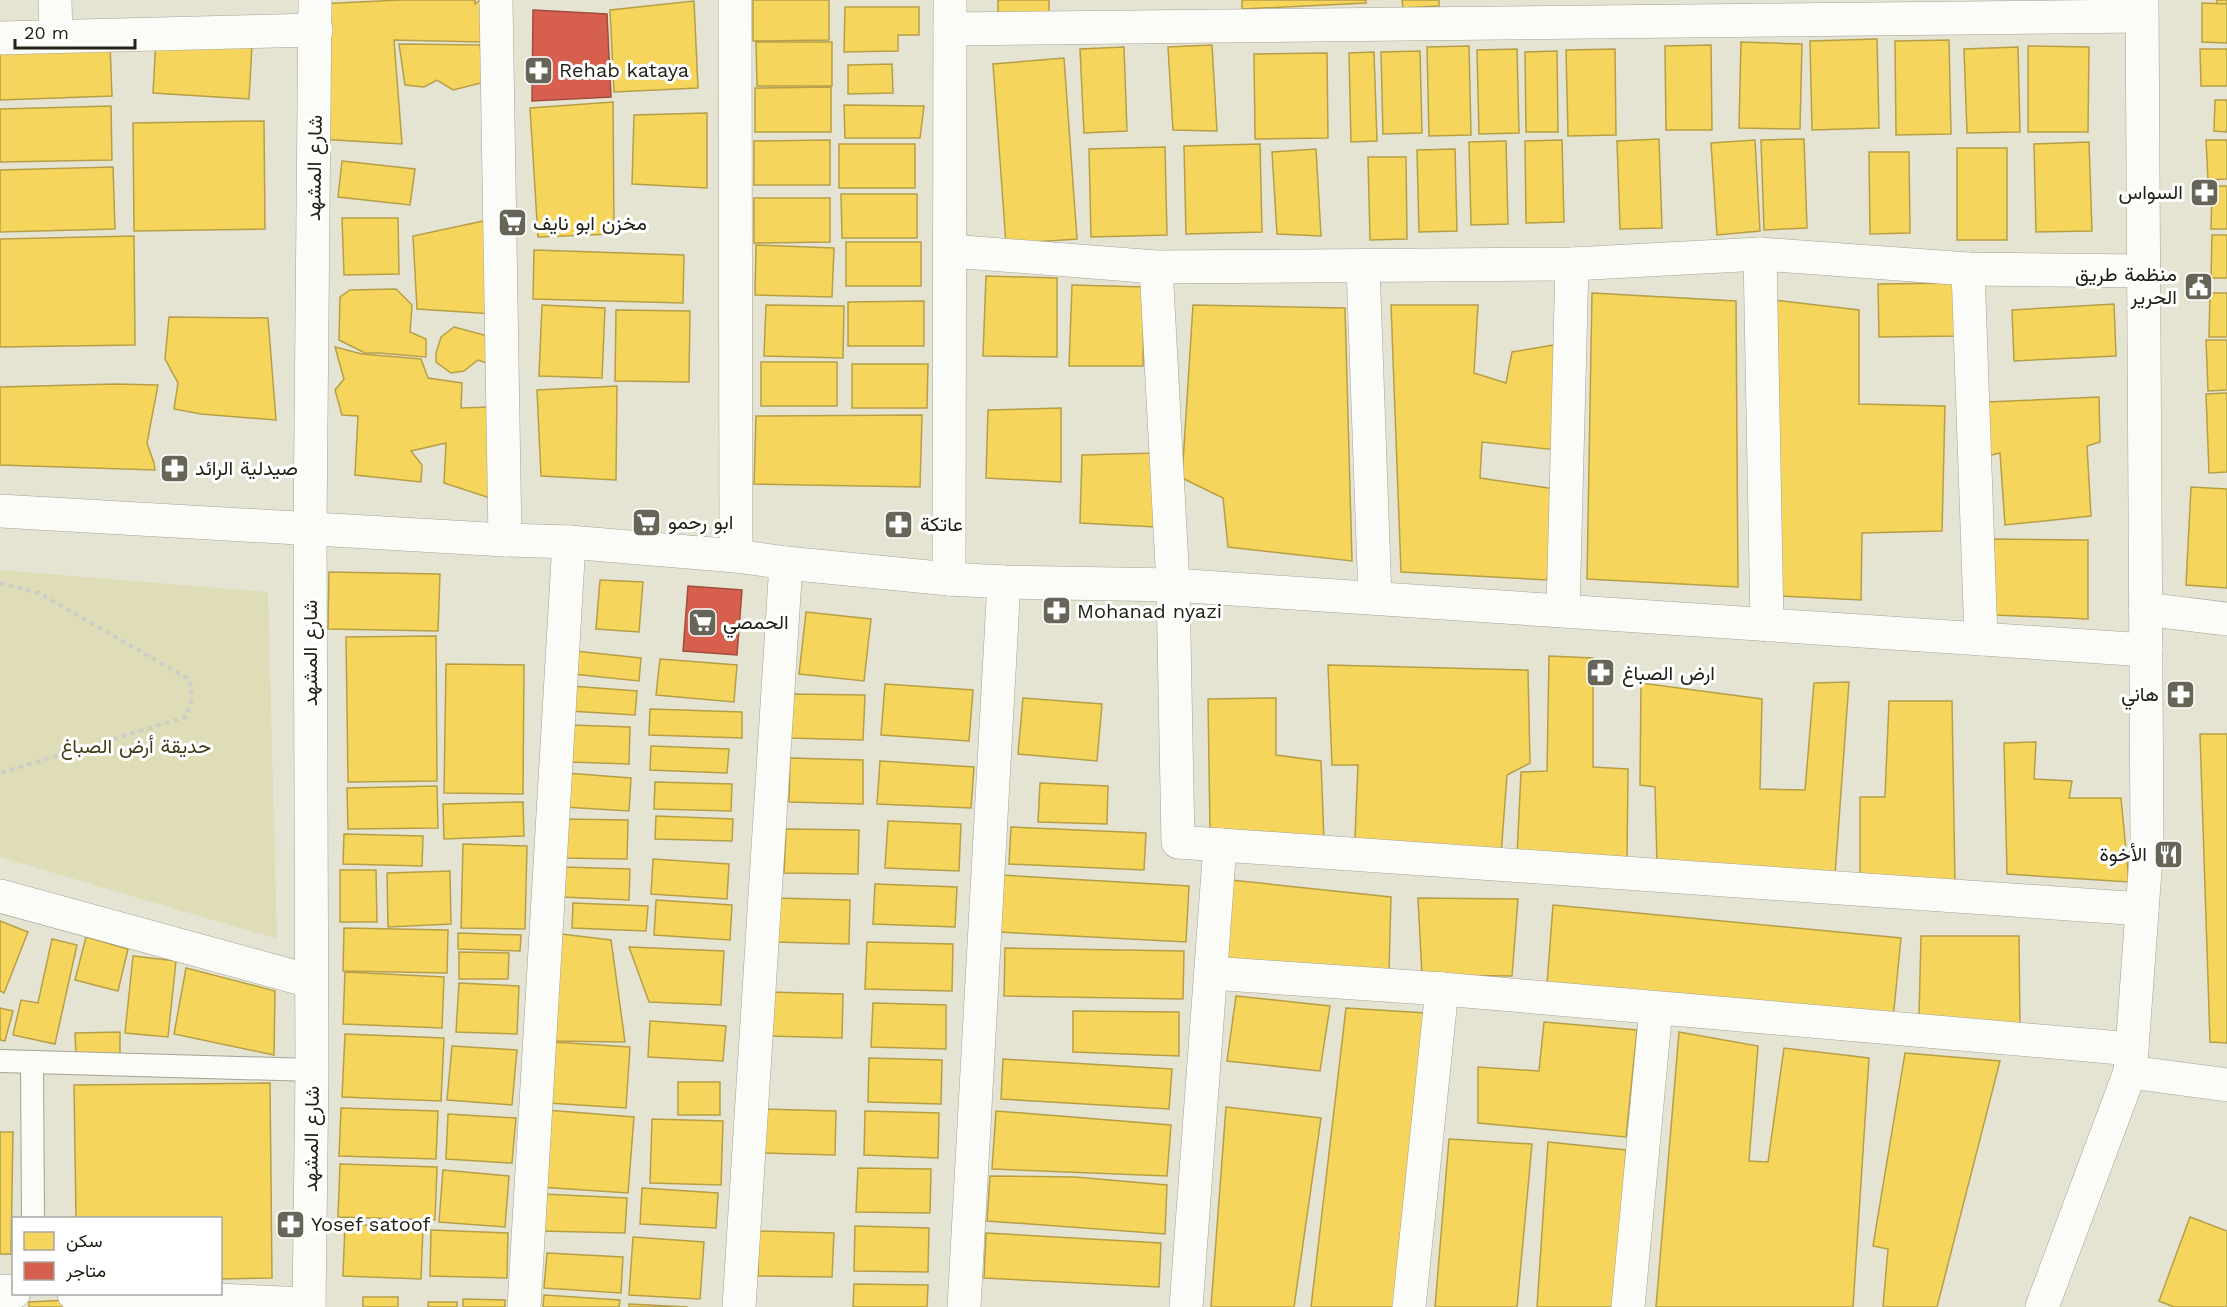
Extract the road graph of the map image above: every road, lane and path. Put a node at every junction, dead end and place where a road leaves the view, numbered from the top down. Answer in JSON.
{"nodes":[{"id":1,"x":55,"y":0,"type":"edge"},
{"id":2,"x":496,"y":0,"type":"edge"},
{"id":3,"x":735,"y":0,"type":"edge"},
{"id":4,"x":2141,"y":8,"type":"edge"},
{"id":5,"x":950,"y":14,"type":"edge"},
{"id":6,"x":316,"y":15,"type":"edge"},
{"id":7,"x":56,"y":36,"type":"junction"},
{"id":8,"x":0,"y":38,"type":"edge"},
{"id":9,"x":951,"y":251,"type":"junction"},
{"id":10,"x":1760,"y":254,"type":"junction"},
{"id":11,"x":1572,"y":264,"type":"junction"},
{"id":12,"x":1363,"y":266,"type":"junction"},
{"id":13,"x":1156,"y":267,"type":"junction"},
{"id":14,"x":1968,"y":269,"type":"junction"},
{"id":15,"x":2142,"y":271,"type":"junction"},
{"id":16,"x":0,"y":511,"type":"edge"},
{"id":17,"x":310,"y":529,"type":"junction"},
{"id":18,"x":505,"y":540,"type":"junction"},
{"id":19,"x":569,"y":542,"type":"junction"},
{"id":20,"x":736,"y":556,"type":"junction"},
{"id":21,"x":786,"y":563,"type":"junction"},
{"id":22,"x":949,"y":579,"type":"junction"},
{"id":23,"x":1004,"y":582,"type":"junction"},
{"id":24,"x":0,"y":583,"type":"edge"},
{"id":25,"x":1173,"y":585,"type":"junction"},
{"id":26,"x":1375,"y":598,"type":"junction"},
{"id":27,"x":2145,"y":609,"type":"junction"},
{"id":28,"x":1563,"y":611,"type":"junction"},
{"id":29,"x":2227,"y":619,"type":"edge"},
{"id":30,"x":1767,"y":625,"type":"junction"},
{"id":31,"x":1981,"y":639,"type":"junction"},
{"id":32,"x":2146,"y":650,"type":"junction"},
{"id":33,"x":0,"y":773,"type":"edge"},
{"id":34,"x":1220,"y":845,"type":"junction"},
{"id":35,"x":0,"y":896,"type":"edge"},
{"id":36,"x":2142,"y":909,"type":"junction"},
{"id":37,"x":1210,"y":972,"type":"junction"},
{"id":38,"x":310,"y":981,"type":"junction"},
{"id":39,"x":1443,"y":989,"type":"junction"},
{"id":40,"x":1656,"y":1008,"type":"junction"},
{"id":41,"x":0,"y":1061,"type":"edge"},
{"id":42,"x":2131,"y":1061,"type":"junction"},
{"id":43,"x":32,"y":1063,"type":"junction"},
{"id":44,"x":312,"y":1070,"type":"junction"},
{"id":45,"x":2227,"y":1085,"type":"edge"},
{"id":46,"x":33,"y":1217,"type":"edge"},
{"id":47,"x":111,"y":1295,"type":"edge"},
{"id":48,"x":309,"y":1306,"type":"edge"},
{"id":49,"x":524,"y":1307,"type":"edge"},
{"id":50,"x":740,"y":1307,"type":"edge"},
{"id":51,"x":964,"y":1307,"type":"edge"},
{"id":52,"x":1186,"y":1307,"type":"edge"},
{"id":53,"x":1409,"y":1307,"type":"edge"},
{"id":54,"x":1628,"y":1307,"type":"edge"},
{"id":55,"x":2042,"y":1307,"type":"edge"}],
"edges":[{"from":1,"to":7,"type":"street"},
{"from":2,"to":18,"type":"street"},
{"from":3,"to":20,"type":"street"},
{"from":4,"to":5,"type":"street"},
{"from":4,"to":15,"type":"street"},
{"from":5,"to":9,"type":"street"},
{"from":6,"to":7,"type":"street"},
{"from":6,"to":17,"type":"street","name":"شارع المشهد"},
{"from":7,"to":8,"type":"street"},
{"from":9,"to":13,"type":"street"},
{"from":9,"to":22,"type":"street"},
{"from":10,"to":11,"type":"street"},
{"from":10,"to":14,"type":"street"},
{"from":10,"to":30,"type":"street"},
{"from":11,"to":12,"type":"street"},
{"from":11,"to":28,"type":"street"},
{"from":12,"to":13,"type":"street"},
{"from":12,"to":26,"type":"street"},
{"from":13,"to":25,"type":"street"},
{"from":14,"to":15,"type":"street"},
{"from":14,"to":31,"type":"street"},
{"from":15,"to":27,"type":"street"},
{"from":16,"to":17,"type":"street"},
{"from":17,"to":18,"type":"street"},
{"from":17,"to":38,"type":"street","name":"شارع المشهد"},
{"from":18,"to":19,"type":"street"},
{"from":19,"to":20,"type":"street"},
{"from":19,"to":49,"type":"street"},
{"from":20,"to":21,"type":"street"},
{"from":21,"to":22,"type":"street"},
{"from":21,"to":50,"type":"street"},
{"from":22,"to":23,"type":"street"},
{"from":23,"to":25,"type":"street"},
{"from":23,"to":51,"type":"street"},
{"from":24,"to":33,"type":"path"},
{"from":25,"to":26,"type":"street"},
{"from":25,"to":34,"type":"street"},
{"from":26,"to":28,"type":"street"},
{"from":27,"to":29,"type":"street"},
{"from":27,"to":32,"type":"street"},
{"from":28,"to":30,"type":"street"},
{"from":30,"to":31,"type":"street"},
{"from":31,"to":32,"type":"street"},
{"from":32,"to":36,"type":"street"},
{"from":34,"to":36,"type":"street"},
{"from":34,"to":37,"type":"street"},
{"from":35,"to":38,"type":"street"},
{"from":36,"to":42,"type":"street"},
{"from":37,"to":39,"type":"street"},
{"from":37,"to":52,"type":"street"},
{"from":38,"to":44,"type":"street","name":"شارع المشهد"},
{"from":39,"to":40,"type":"street"},
{"from":39,"to":53,"type":"street"},
{"from":40,"to":42,"type":"street"},
{"from":40,"to":54,"type":"street"},
{"from":41,"to":43,"type":"lane"},
{"from":42,"to":45,"type":"street"},
{"from":42,"to":55,"type":"street"},
{"from":43,"to":44,"type":"lane"},
{"from":43,"to":46,"type":"lane"},
{"from":44,"to":48,"type":"street","name":"شارع المشهد"},
{"from":47,"to":48,"type":"street"}]}
